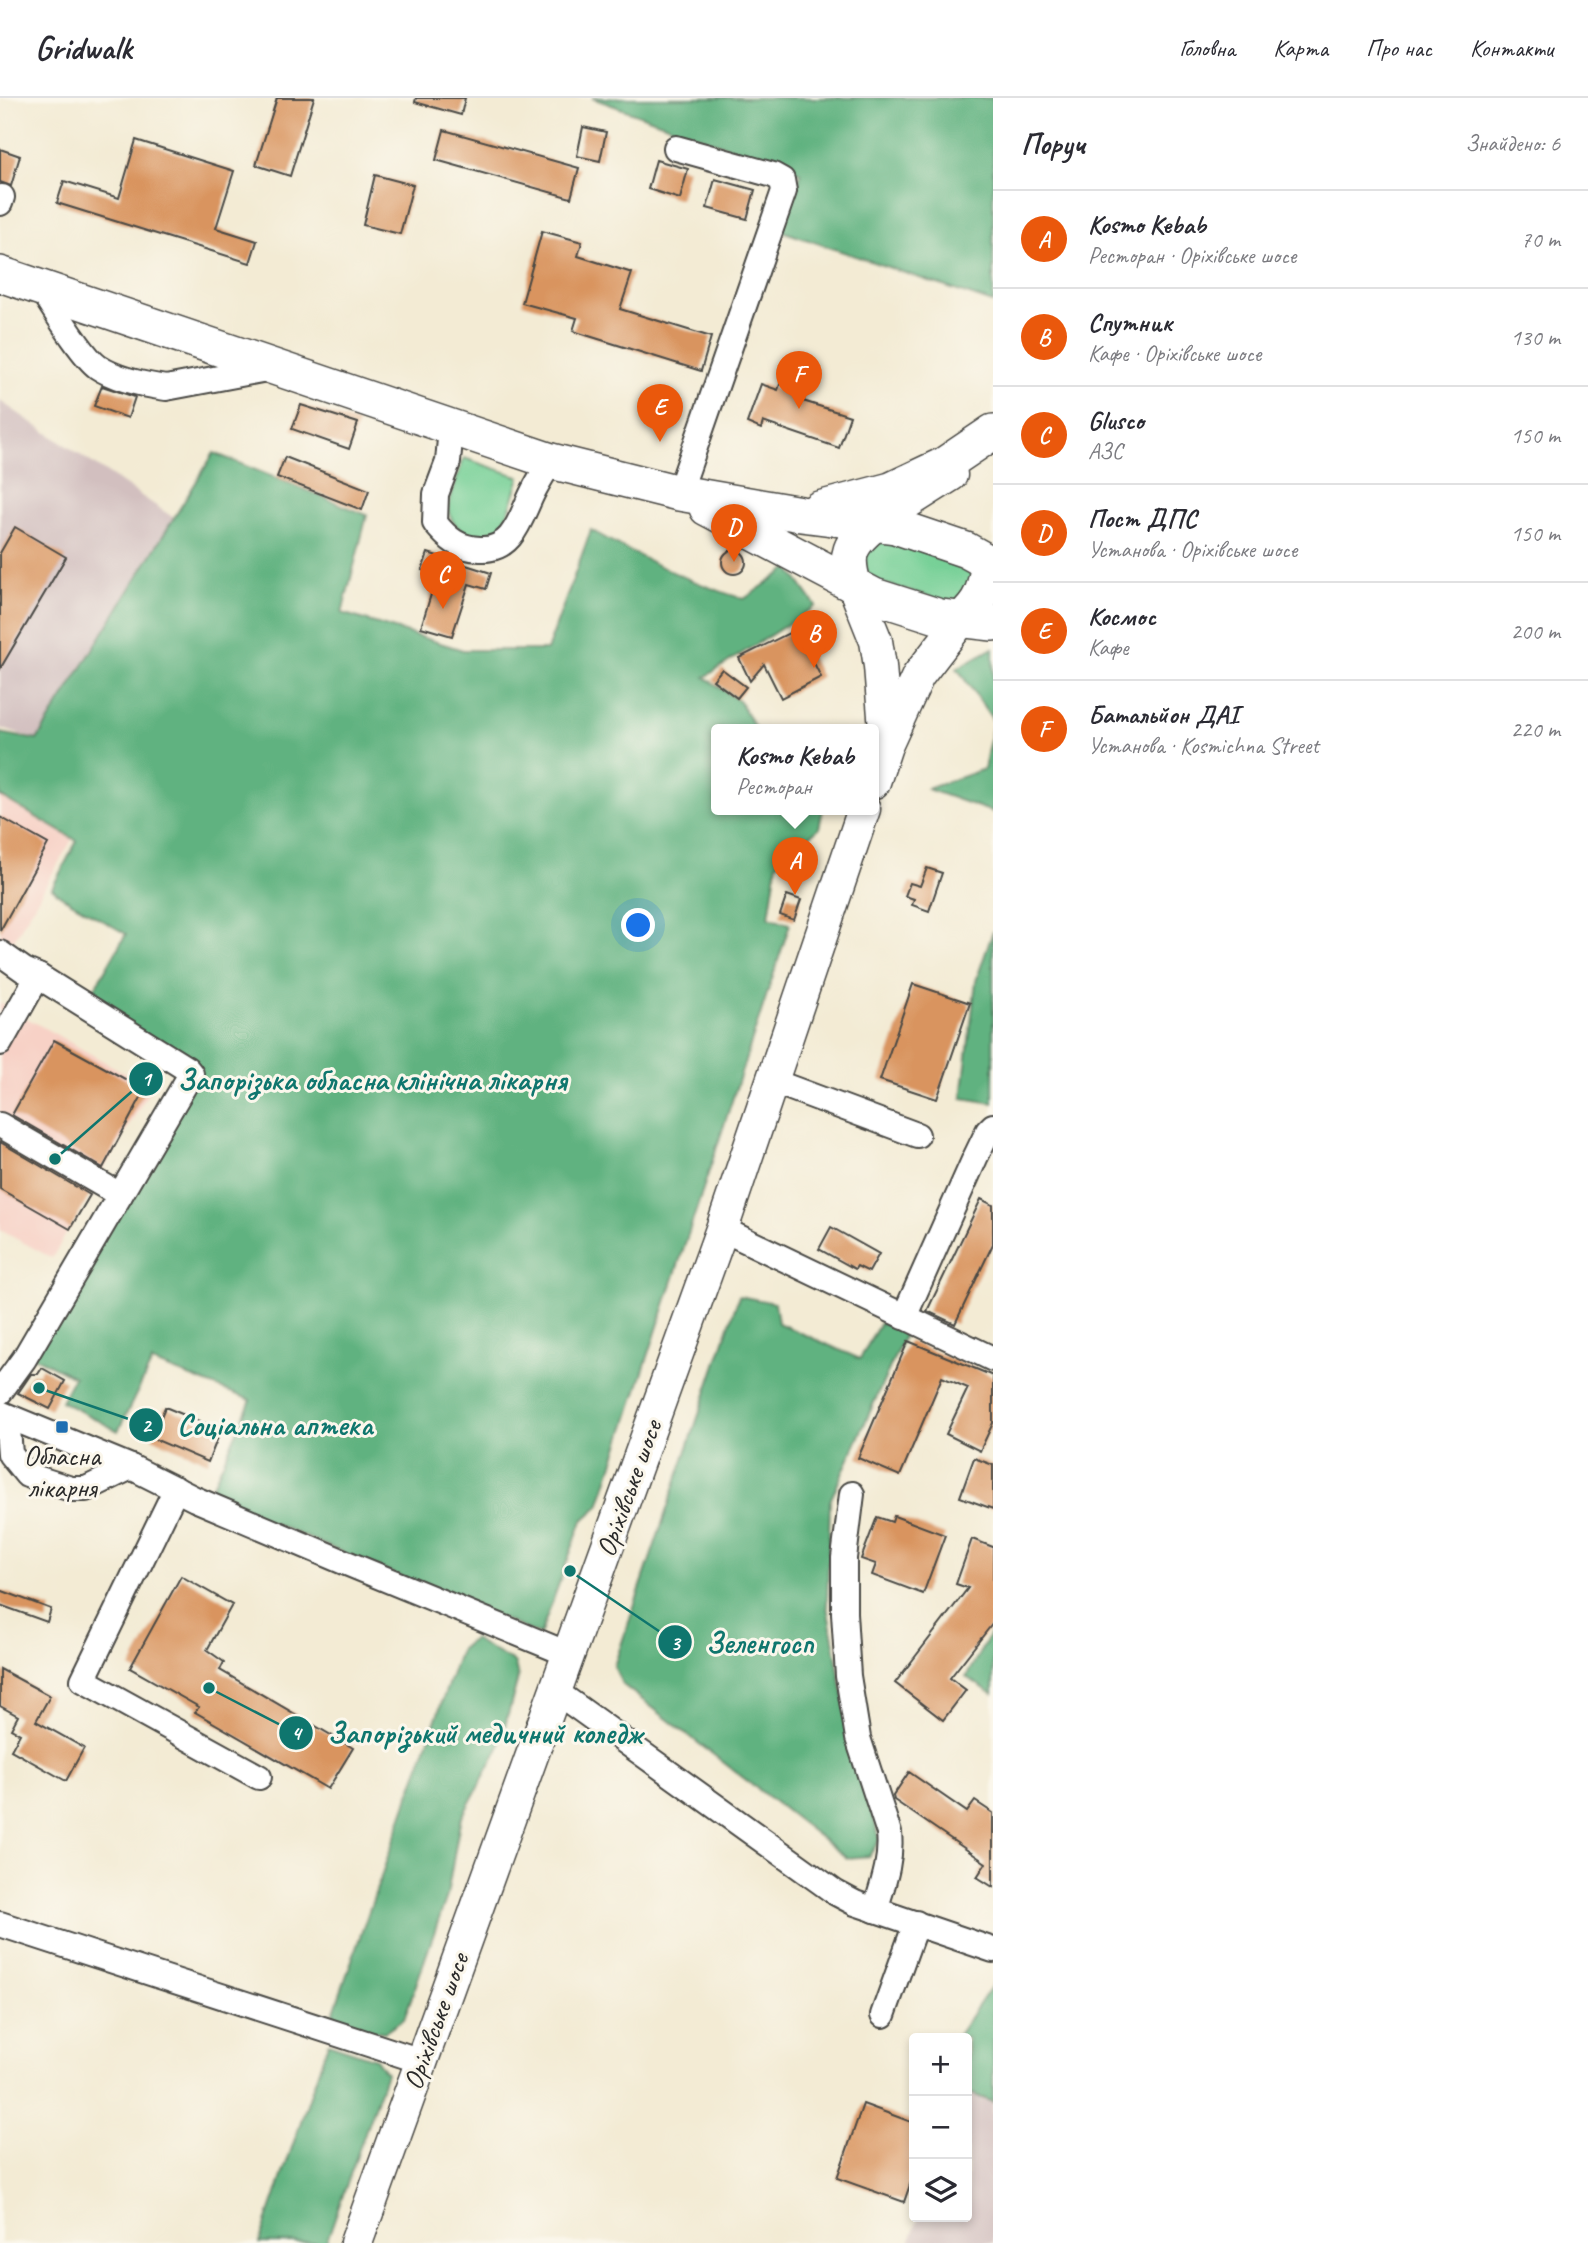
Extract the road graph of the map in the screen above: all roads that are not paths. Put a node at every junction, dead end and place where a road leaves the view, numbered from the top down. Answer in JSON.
{"nodes":[{"id":1,"x":676,"y":148,"type":"dead end"},
{"id":2,"x":0,"y":274,"type":"edge"},
{"id":3,"x":39,"y":286,"type":"junction"},
{"id":4,"x":275,"y":367,"type":"junction"},
{"id":5,"x":451,"y":428,"type":"junction"},
{"id":6,"x":993,"y":434,"type":"edge"},
{"id":7,"x":551,"y":461,"type":"junction"},
{"id":8,"x":679,"y":493,"type":"junction"},
{"id":9,"x":801,"y":514,"type":"junction"},
{"id":10,"x":875,"y":523,"type":"junction"},
{"id":11,"x":991,"y":560,"type":"edge"},
{"id":12,"x":854,"y":586,"type":"junction"},
{"id":13,"x":977,"y":621,"type":"edge"},
{"id":14,"x":886,"y":746,"type":"junction"},
{"id":15,"x":879,"y":767,"type":"edge"},
{"id":16,"x":862,"y":815,"type":"edge"},
{"id":17,"x":0,"y":953,"type":"edge"},
{"id":18,"x":38,"y":976,"type":"junction"},
{"id":19,"x":7,"y":1014,"type":"edge"},
{"id":20,"x":0,"y":1043,"type":"edge"},
{"id":21,"x":772,"y":1081,"type":"junction"},
{"id":22,"x":0,"y":1125,"type":"edge"},
{"id":23,"x":993,"y":1126,"type":"edge"},
{"id":24,"x":917,"y":1135,"type":"dead end"},
{"id":25,"x":120,"y":1195,"type":"junction"},
{"id":26,"x":722,"y":1229,"type":"junction"},
{"id":27,"x":904,"y":1317,"type":"junction"},
{"id":28,"x":993,"y":1359,"type":"edge"},
{"id":29,"x":0,"y":1392,"type":"edge"},
{"id":30,"x":4,"y":1415,"type":"edge"},
{"id":31,"x":131,"y":1467,"type":"junction"},
{"id":32,"x":176,"y":1489,"type":"junction"},
{"id":33,"x":852,"y":1494,"type":"dead end"},
{"id":34,"x":569,"y":1654,"type":"junction"},
{"id":35,"x":555,"y":1691,"type":"junction"},
{"id":36,"x":260,"y":1777,"type":"dead end"},
{"id":37,"x":875,"y":1910,"type":"junction"},
{"id":38,"x":916,"y":1923,"type":"junction"},
{"id":39,"x":0,"y":1924,"type":"edge"},
{"id":40,"x":993,"y":1950,"type":"edge"},
{"id":41,"x":883,"y":2015,"type":"dead end"},
{"id":42,"x":421,"y":2061,"type":"junction"},
{"id":43,"x":356,"y":2243,"type":"edge"}],
"edges":[{"from":1,"to":8,"type":"street"},
{"from":2,"to":3,"type":"highway"},
{"from":3,"to":4,"type":"highway"},
{"from":3,"to":4,"type":"street"},
{"from":4,"to":5,"type":"highway"},
{"from":5,"to":7,"type":"highway"},
{"from":5,"to":7,"type":"street"},
{"from":6,"to":9,"type":"highway"},
{"from":6,"to":10,"type":"main road"},
{"from":7,"to":8,"type":"highway"},
{"from":8,"to":9,"type":"highway"},
{"from":8,"to":12,"type":"highway"},
{"from":9,"to":10,"type":"highway"},
{"from":10,"to":11,"type":"highway"},
{"from":10,"to":12,"type":"highway"},
{"from":11,"to":13,"type":"highway"},
{"from":12,"to":13,"type":"highway"},
{"from":12,"to":14,"type":"main road"},
{"from":13,"to":14,"type":"main road"},
{"from":14,"to":15,"type":"main road"},
{"from":16,"to":21,"type":"main road","name":"Оріхівське шосе"},
{"from":17,"to":18,"type":"street"},
{"from":18,"to":19,"type":"street"},
{"from":18,"to":25,"type":"street"},
{"from":19,"to":20,"type":"street"},
{"from":21,"to":24,"type":"street"},
{"from":21,"to":26,"type":"main road","name":"Оріхівське шосе"},
{"from":22,"to":25,"type":"street"},
{"from":23,"to":27,"type":"street"},
{"from":25,"to":29,"type":"street"},
{"from":26,"to":27,"type":"street"},
{"from":26,"to":34,"type":"main road","name":"Оріхівське шосе"},
{"from":27,"to":28,"type":"street"},
{"from":30,"to":31,"type":"street"},
{"from":30,"to":31,"type":"street"},
{"from":31,"to":32,"type":"street"},
{"from":32,"to":34,"type":"street"},
{"from":32,"to":36,"type":"street"},
{"from":33,"to":37,"type":"street"},
{"from":34,"to":35,"type":"main road","name":"Оріхівське шосе"},
{"from":35,"to":37,"type":"street"},
{"from":35,"to":42,"type":"main road","name":"Оріхівське шосе"},
{"from":37,"to":38,"type":"street"},
{"from":38,"to":40,"type":"street"},
{"from":38,"to":41,"type":"street"},
{"from":39,"to":42,"type":"street"},
{"from":42,"to":43,"type":"main road","name":"Оріхівське шосе"}]}
